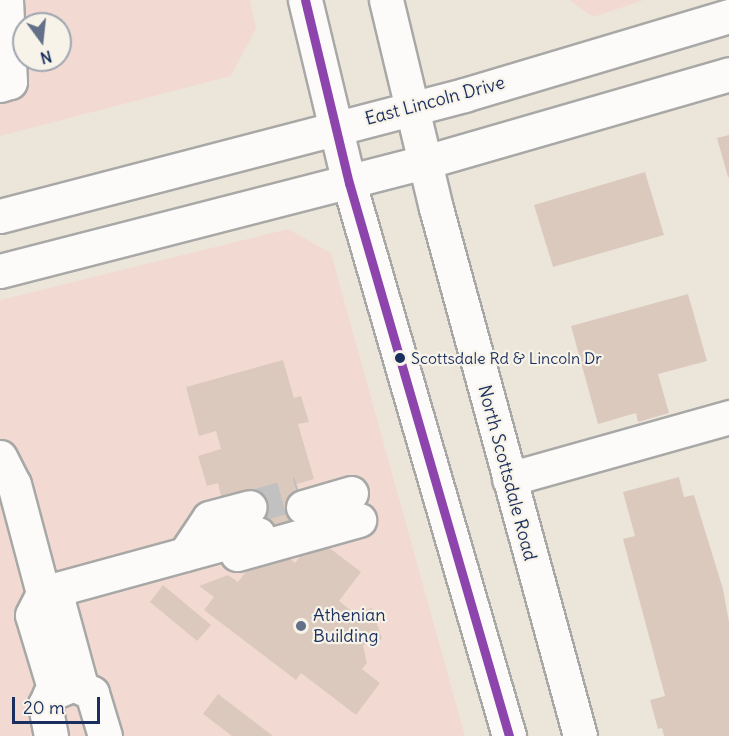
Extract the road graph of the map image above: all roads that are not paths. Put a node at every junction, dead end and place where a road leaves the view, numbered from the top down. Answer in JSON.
{"nodes":[{"id":1,"x":6,"y":0,"type":"edge"},
{"id":2,"x":305,"y":0,"type":"edge"},
{"id":3,"x":386,"y":0,"type":"edge"},
{"id":4,"x":729,"y":16,"type":"edge"},
{"id":5,"x":729,"y":74,"type":"edge"},
{"id":6,"x":0,"y":85,"type":"edge"},
{"id":7,"x":412,"y":108,"type":"junction"},
{"id":8,"x":335,"y":128,"type":"junction"},
{"id":9,"x":425,"y":162,"type":"junction"},
{"id":10,"x":349,"y":183,"type":"junction"},
{"id":11,"x":0,"y":216,"type":"edge"},
{"id":12,"x":0,"y":271,"type":"edge"},
{"id":13,"x":729,"y":417,"type":"edge"},
{"id":14,"x":0,"y":457,"type":"edge"},
{"id":15,"x":509,"y":479,"type":"junction"},
{"id":16,"x":303,"y":507,"type":"tunnel mouth"},
{"id":17,"x":254,"y":520,"type":"tunnel mouth"},
{"id":18,"x":185,"y":554,"type":"junction"},
{"id":19,"x":43,"y":593,"type":"junction"},
{"id":20,"x":68,"y":688,"type":"junction"},
{"id":21,"x":51,"y":736,"type":"edge"},
{"id":22,"x":105,"y":736,"type":"edge"},
{"id":23,"x":509,"y":736,"type":"edge"},
{"id":24,"x":580,"y":736,"type":"edge"}],
"edges":[{"from":1,"to":6,"type":"main road"},
{"from":2,"to":8,"type":"main road"},
{"from":3,"to":7,"type":"main road","name":"North Scottsdale Road"},
{"from":4,"to":7,"type":"main road","name":"East Lincoln Drive"},
{"from":5,"to":9,"type":"main road"},
{"from":7,"to":8,"type":"main road","name":"East Lincoln Drive"},
{"from":7,"to":9,"type":"main road","name":"North Scottsdale Road"},
{"from":8,"to":10,"type":"main road"},
{"from":8,"to":11,"type":"main road","name":"East Lincoln Drive"},
{"from":9,"to":10,"type":"main road"},
{"from":9,"to":15,"type":"main road","name":"North Scottsdale Road"},
{"from":10,"to":12,"type":"main road"},
{"from":10,"to":23,"type":"main road"},
{"from":13,"to":15,"type":"main road"},
{"from":14,"to":19,"type":"main road"},
{"from":15,"to":24,"type":"main road","name":"North Scottsdale Road"},
{"from":16,"to":18,"type":"main road"},
{"from":17,"to":18,"type":"main road"},
{"from":18,"to":19,"type":"main road"},
{"from":19,"to":20,"type":"main road"},
{"from":20,"to":21,"type":"main road"},
{"from":20,"to":22,"type":"main road"}]}
